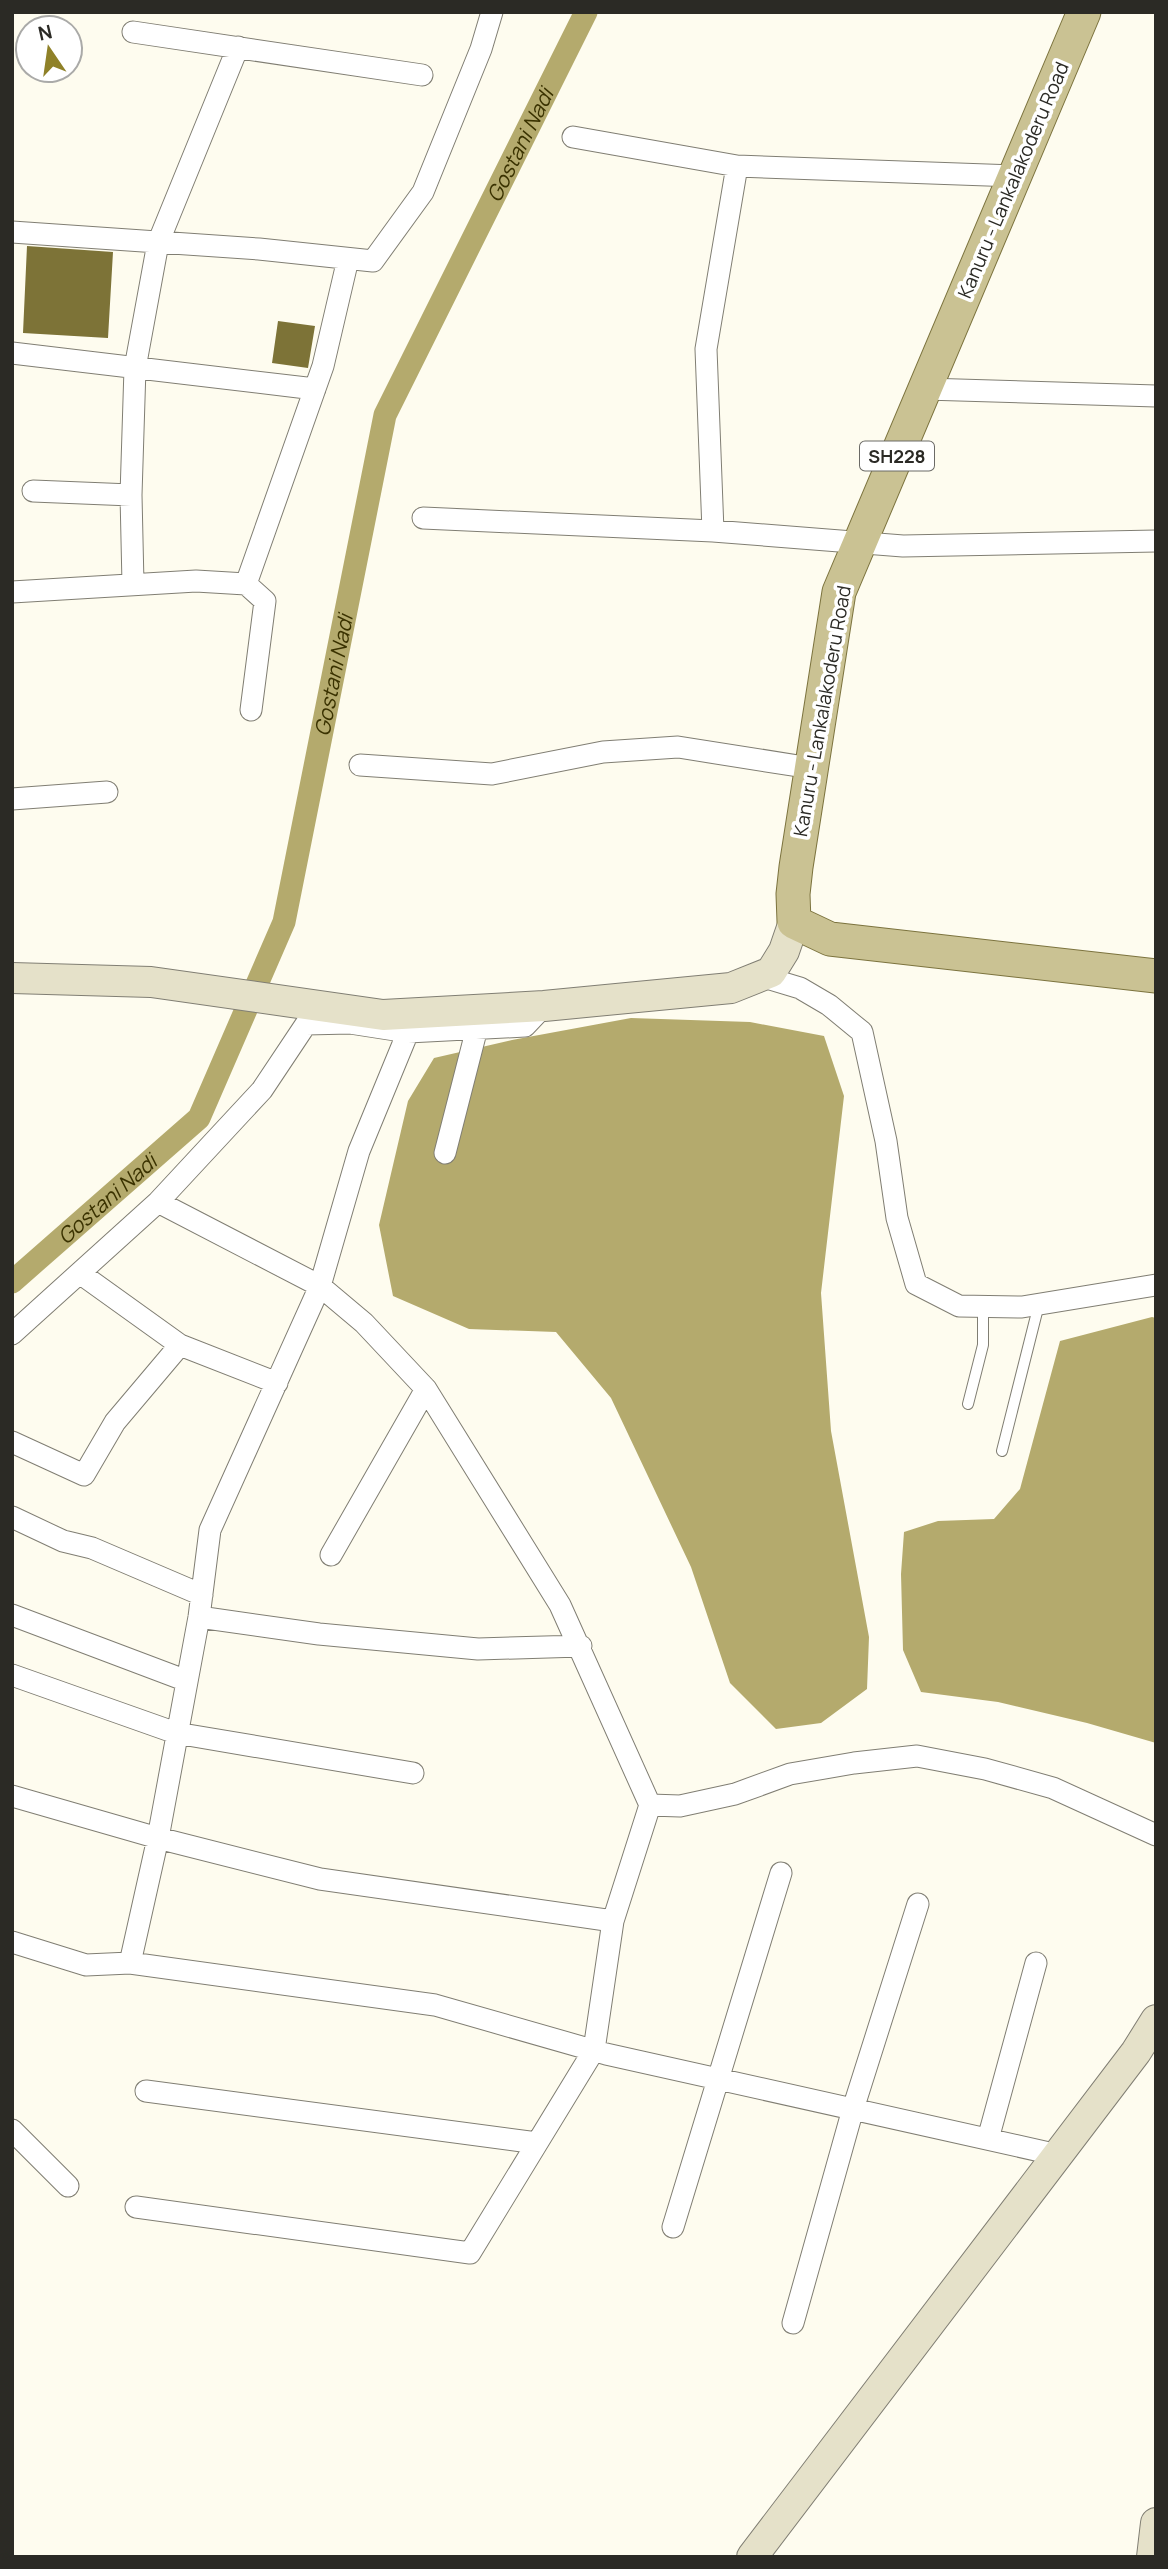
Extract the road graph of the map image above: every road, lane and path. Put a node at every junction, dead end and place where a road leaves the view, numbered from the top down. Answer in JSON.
{"nodes":[{"id":1,"x":492,"y":12,"type":"edge"},
{"id":2,"x":1084,"y":12,"type":"edge"},
{"id":3,"x":133,"y":32,"type":"dead end"},
{"id":4,"x":238,"y":47,"type":"junction"},
{"id":5,"x":422,"y":75,"type":"dead end"},
{"id":6,"x":573,"y":137,"type":"dead end"},
{"id":7,"x":737,"y":166,"type":"junction"},
{"id":8,"x":1014,"y":176,"type":"junction"},
{"id":9,"x":12,"y":232,"type":"edge"},
{"id":10,"x":158,"y":243,"type":"junction"},
{"id":11,"x":348,"y":259,"type":"junction"},
{"id":12,"x":12,"y":353,"type":"edge"},
{"id":13,"x":135,"y":368,"type":"junction"},
{"id":14,"x":925,"y":389,"type":"junction"},
{"id":15,"x":315,"y":390,"type":"junction"},
{"id":16,"x":1156,"y":396,"type":"edge"},
{"id":17,"x":33,"y":491,"type":"dead end"},
{"id":18,"x":131,"y":495,"type":"junction"},
{"id":19,"x":423,"y":518,"type":"dead end"},
{"id":20,"x":713,"y":531,"type":"junction"},
{"id":21,"x":1156,"y":541,"type":"edge"},
{"id":22,"x":860,"y":542,"type":"junction"},
{"id":23,"x":134,"y":584,"type":"junction"},
{"id":24,"x":246,"y":584,"type":"junction"},
{"id":25,"x":12,"y":592,"type":"edge"},
{"id":26,"x":251,"y":710,"type":"dead end"},
{"id":27,"x":360,"y":765,"type":"dead end"},
{"id":28,"x":811,"y":768,"type":"junction"},
{"id":29,"x":107,"y":792,"type":"dead end"},
{"id":30,"x":12,"y":799,"type":"edge"},
{"id":31,"x":794,"y":922,"type":"junction"},
{"id":32,"x":760,"y":976,"type":"junction"},
{"id":33,"x":1156,"y":976,"type":"edge"},
{"id":34,"x":12,"y":978,"type":"edge"},
{"id":35,"x":544,"y":1006,"type":"junction"},
{"id":36,"x":477,"y":1028,"type":"junction"},
{"id":37,"x":408,"y":1032,"type":"junction"},
{"id":38,"x":445,"y":1153,"type":"dead end"},
{"id":39,"x":158,"y":1202,"type":"junction"},
{"id":40,"x":81,"y":1274,"type":"junction"},
{"id":41,"x":1156,"y":1285,"type":"edge"},
{"id":42,"x":320,"y":1286,"type":"junction"},
{"id":43,"x":1039,"y":1304,"type":"junction"},
{"id":44,"x":983,"y":1306,"type":"junction"},
{"id":45,"x":12,"y":1334,"type":"edge"},
{"id":46,"x":180,"y":1345,"type":"junction"},
{"id":47,"x":277,"y":1383,"type":"junction"},
{"id":48,"x":426,"y":1389,"type":"junction"},
{"id":49,"x":968,"y":1404,"type":"dead end"},
{"id":50,"x":12,"y":1442,"type":"edge"},
{"id":51,"x":1002,"y":1451,"type":"dead end"},
{"id":52,"x":12,"y":1517,"type":"edge"},
{"id":53,"x":331,"y":1555,"type":"dead end"},
{"id":54,"x":202,"y":1595,"type":"junction"},
{"id":55,"x":12,"y":1615,"type":"edge"},
{"id":56,"x":199,"y":1617,"type":"junction"},
{"id":57,"x":580,"y":1646,"type":"junction"},
{"id":58,"x":12,"y":1675,"type":"edge"},
{"id":59,"x":187,"y":1681,"type":"junction"},
{"id":60,"x":176,"y":1734,"type":"junction"},
{"id":61,"x":413,"y":1773,"type":"dead end"},
{"id":62,"x":12,"y":1796,"type":"edge"},
{"id":63,"x":650,"y":1805,"type":"junction"},
{"id":64,"x":1156,"y":1835,"type":"edge"},
{"id":65,"x":158,"y":1838,"type":"junction"},
{"id":66,"x":781,"y":1873,"type":"dead end"},
{"id":67,"x":918,"y":1904,"type":"dead end"},
{"id":68,"x":614,"y":1920,"type":"junction"},
{"id":69,"x":12,"y":1942,"type":"edge"},
{"id":70,"x":130,"y":1963,"type":"junction"},
{"id":71,"x":1036,"y":1963,"type":"dead end"},
{"id":72,"x":1156,"y":2020,"type":"edge"},
{"id":73,"x":594,"y":2050,"type":"junction"},
{"id":74,"x":719,"y":2079,"type":"junction"},
{"id":75,"x":146,"y":2091,"type":"dead end"},
{"id":76,"x":853,"y":2109,"type":"junction"},
{"id":77,"x":12,"y":2130,"type":"edge"},
{"id":78,"x":988,"y":2139,"type":"junction"},
{"id":79,"x":537,"y":2143,"type":"junction"},
{"id":80,"x":1058,"y":2155,"type":"junction"},
{"id":81,"x":68,"y":2186,"type":"dead end"},
{"id":82,"x":136,"y":2207,"type":"dead end"},
{"id":83,"x":673,"y":2227,"type":"dead end"},
{"id":84,"x":793,"y":2323,"type":"dead end"},
{"id":85,"x":1156,"y":2523,"type":"edge"},
{"id":86,"x":752,"y":2557,"type":"edge"},
{"id":87,"x":1152,"y":2557,"type":"edge"}],
"edges":[{"from":1,"to":11,"type":"street"},
{"from":2,"to":8,"type":"main road","name":"Kanuru - Lankalakoderu Road","number":"SH228"},
{"from":3,"to":4,"type":"street"},
{"from":4,"to":5,"type":"street"},
{"from":4,"to":10,"type":"street"},
{"from":6,"to":7,"type":"street"},
{"from":7,"to":8,"type":"street"},
{"from":7,"to":20,"type":"street"},
{"from":8,"to":14,"type":"main road","name":"Kanuru - Lankalakoderu Road","number":"SH228"},
{"from":9,"to":10,"type":"street"},
{"from":10,"to":11,"type":"street"},
{"from":10,"to":13,"type":"street"},
{"from":11,"to":15,"type":"street"},
{"from":12,"to":13,"type":"street"},
{"from":13,"to":15,"type":"street"},
{"from":13,"to":18,"type":"street"},
{"from":14,"to":16,"type":"street"},
{"from":14,"to":22,"type":"main road","name":"Kanuru - Lankalakoderu Road","number":"SH228"},
{"from":15,"to":24,"type":"street"},
{"from":17,"to":18,"type":"street"},
{"from":18,"to":23,"type":"street"},
{"from":19,"to":20,"type":"street"},
{"from":20,"to":22,"type":"street"},
{"from":21,"to":22,"type":"street"},
{"from":22,"to":28,"type":"main road","name":"Kanuru - Lankalakoderu Road","number":"SH228"},
{"from":23,"to":24,"type":"street"},
{"from":23,"to":25,"type":"street"},
{"from":24,"to":26,"type":"street"},
{"from":27,"to":28,"type":"street"},
{"from":28,"to":31,"type":"main road","name":"Kanuru - Lankalakoderu Road","number":"SH228"},
{"from":29,"to":30,"type":"street"},
{"from":31,"to":32,"type":"street"},
{"from":31,"to":33,"type":"main road"},
{"from":32,"to":35,"type":"street"},
{"from":32,"to":44,"type":"street"},
{"from":34,"to":35,"type":"street"},
{"from":35,"to":36,"type":"street"},
{"from":36,"to":37,"type":"street"},
{"from":36,"to":38,"type":"street"},
{"from":37,"to":39,"type":"street"},
{"from":37,"to":42,"type":"street"},
{"from":39,"to":40,"type":"street"},
{"from":39,"to":42,"type":"street"},
{"from":40,"to":45,"type":"street"},
{"from":40,"to":46,"type":"street"},
{"from":41,"to":43,"type":"street"},
{"from":42,"to":47,"type":"street"},
{"from":42,"to":48,"type":"street"},
{"from":43,"to":44,"type":"street"},
{"from":43,"to":51,"type":"lane"},
{"from":44,"to":49,"type":"lane"},
{"from":46,"to":47,"type":"street"},
{"from":46,"to":50,"type":"street"},
{"from":47,"to":54,"type":"street"},
{"from":48,"to":53,"type":"street"},
{"from":48,"to":57,"type":"street"},
{"from":52,"to":54,"type":"street"},
{"from":54,"to":56,"type":"street"},
{"from":55,"to":59,"type":"street"},
{"from":56,"to":57,"type":"street"},
{"from":56,"to":59,"type":"street"},
{"from":57,"to":63,"type":"street"},
{"from":58,"to":60,"type":"street"},
{"from":59,"to":60,"type":"street"},
{"from":60,"to":61,"type":"street"},
{"from":60,"to":65,"type":"street"},
{"from":62,"to":65,"type":"street"},
{"from":63,"to":64,"type":"street"},
{"from":63,"to":68,"type":"street"},
{"from":65,"to":68,"type":"street"},
{"from":65,"to":70,"type":"street"},
{"from":66,"to":74,"type":"street"},
{"from":67,"to":76,"type":"street"},
{"from":68,"to":73,"type":"street"},
{"from":69,"to":70,"type":"street"},
{"from":70,"to":73,"type":"street"},
{"from":71,"to":78,"type":"street"},
{"from":72,"to":80,"type":"street"},
{"from":73,"to":74,"type":"street"},
{"from":73,"to":79,"type":"street"},
{"from":74,"to":76,"type":"street"},
{"from":74,"to":83,"type":"street"},
{"from":75,"to":79,"type":"street"},
{"from":76,"to":78,"type":"street"},
{"from":76,"to":84,"type":"street"},
{"from":77,"to":81,"type":"street"},
{"from":78,"to":80,"type":"street"},
{"from":79,"to":82,"type":"street"},
{"from":80,"to":86,"type":"street"},
{"from":85,"to":87,"type":"street"}]}
